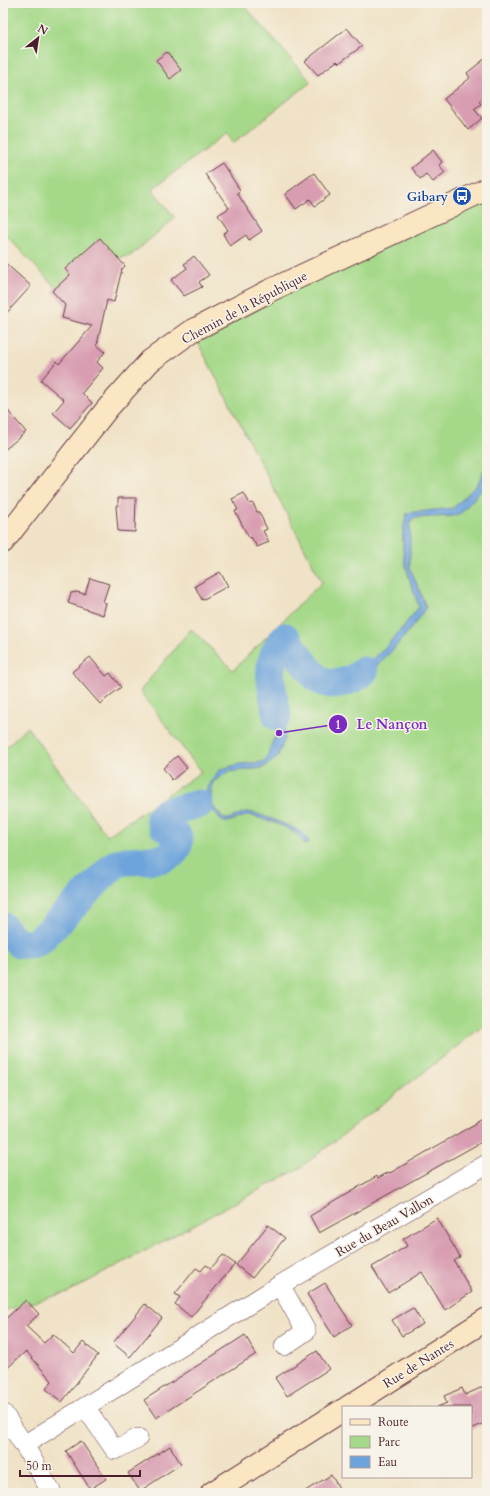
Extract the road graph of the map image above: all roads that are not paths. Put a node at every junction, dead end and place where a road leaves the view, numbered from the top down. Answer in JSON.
{"nodes":[{"id":1,"x":487,"y":189,"type":"edge"},
{"id":2,"x":3,"y":542,"type":"edge"},
{"id":3,"x":487,"y":1164,"type":"edge"},
{"id":4,"x":280,"y":1285,"type":"junction"},
{"id":5,"x":487,"y":1319,"type":"edge"},
{"id":6,"x":284,"y":1346,"type":"dead end"},
{"id":7,"x":350,"y":1406,"type":"edge"},
{"id":8,"x":85,"y":1407,"type":"junction"},
{"id":9,"x":342,"y":1411,"type":"edge"},
{"id":10,"x":3,"y":1413,"type":"edge"},
{"id":11,"x":138,"y":1438,"type":"dead end"},
{"id":12,"x":24,"y":1445,"type":"junction"},
{"id":13,"x":52,"y":1493,"type":"edge"},
{"id":14,"x":212,"y":1493,"type":"edge"}],
"edges":[{"from":1,"to":2,"type":"street","name":"Chemin de la République"},
{"from":3,"to":4,"type":"street","name":"Rue du Beau Vallon"},
{"from":4,"to":6,"type":"street"},
{"from":4,"to":8,"type":"street","name":"Rue du Beau Vallon"},
{"from":5,"to":7,"type":"street","name":"Rue de Nantes"},
{"from":8,"to":11,"type":"street"},
{"from":8,"to":12,"type":"street","name":"Rue du Beau Vallon"},
{"from":9,"to":14,"type":"street"},
{"from":10,"to":12,"type":"street"},
{"from":12,"to":13,"type":"street"}]}
